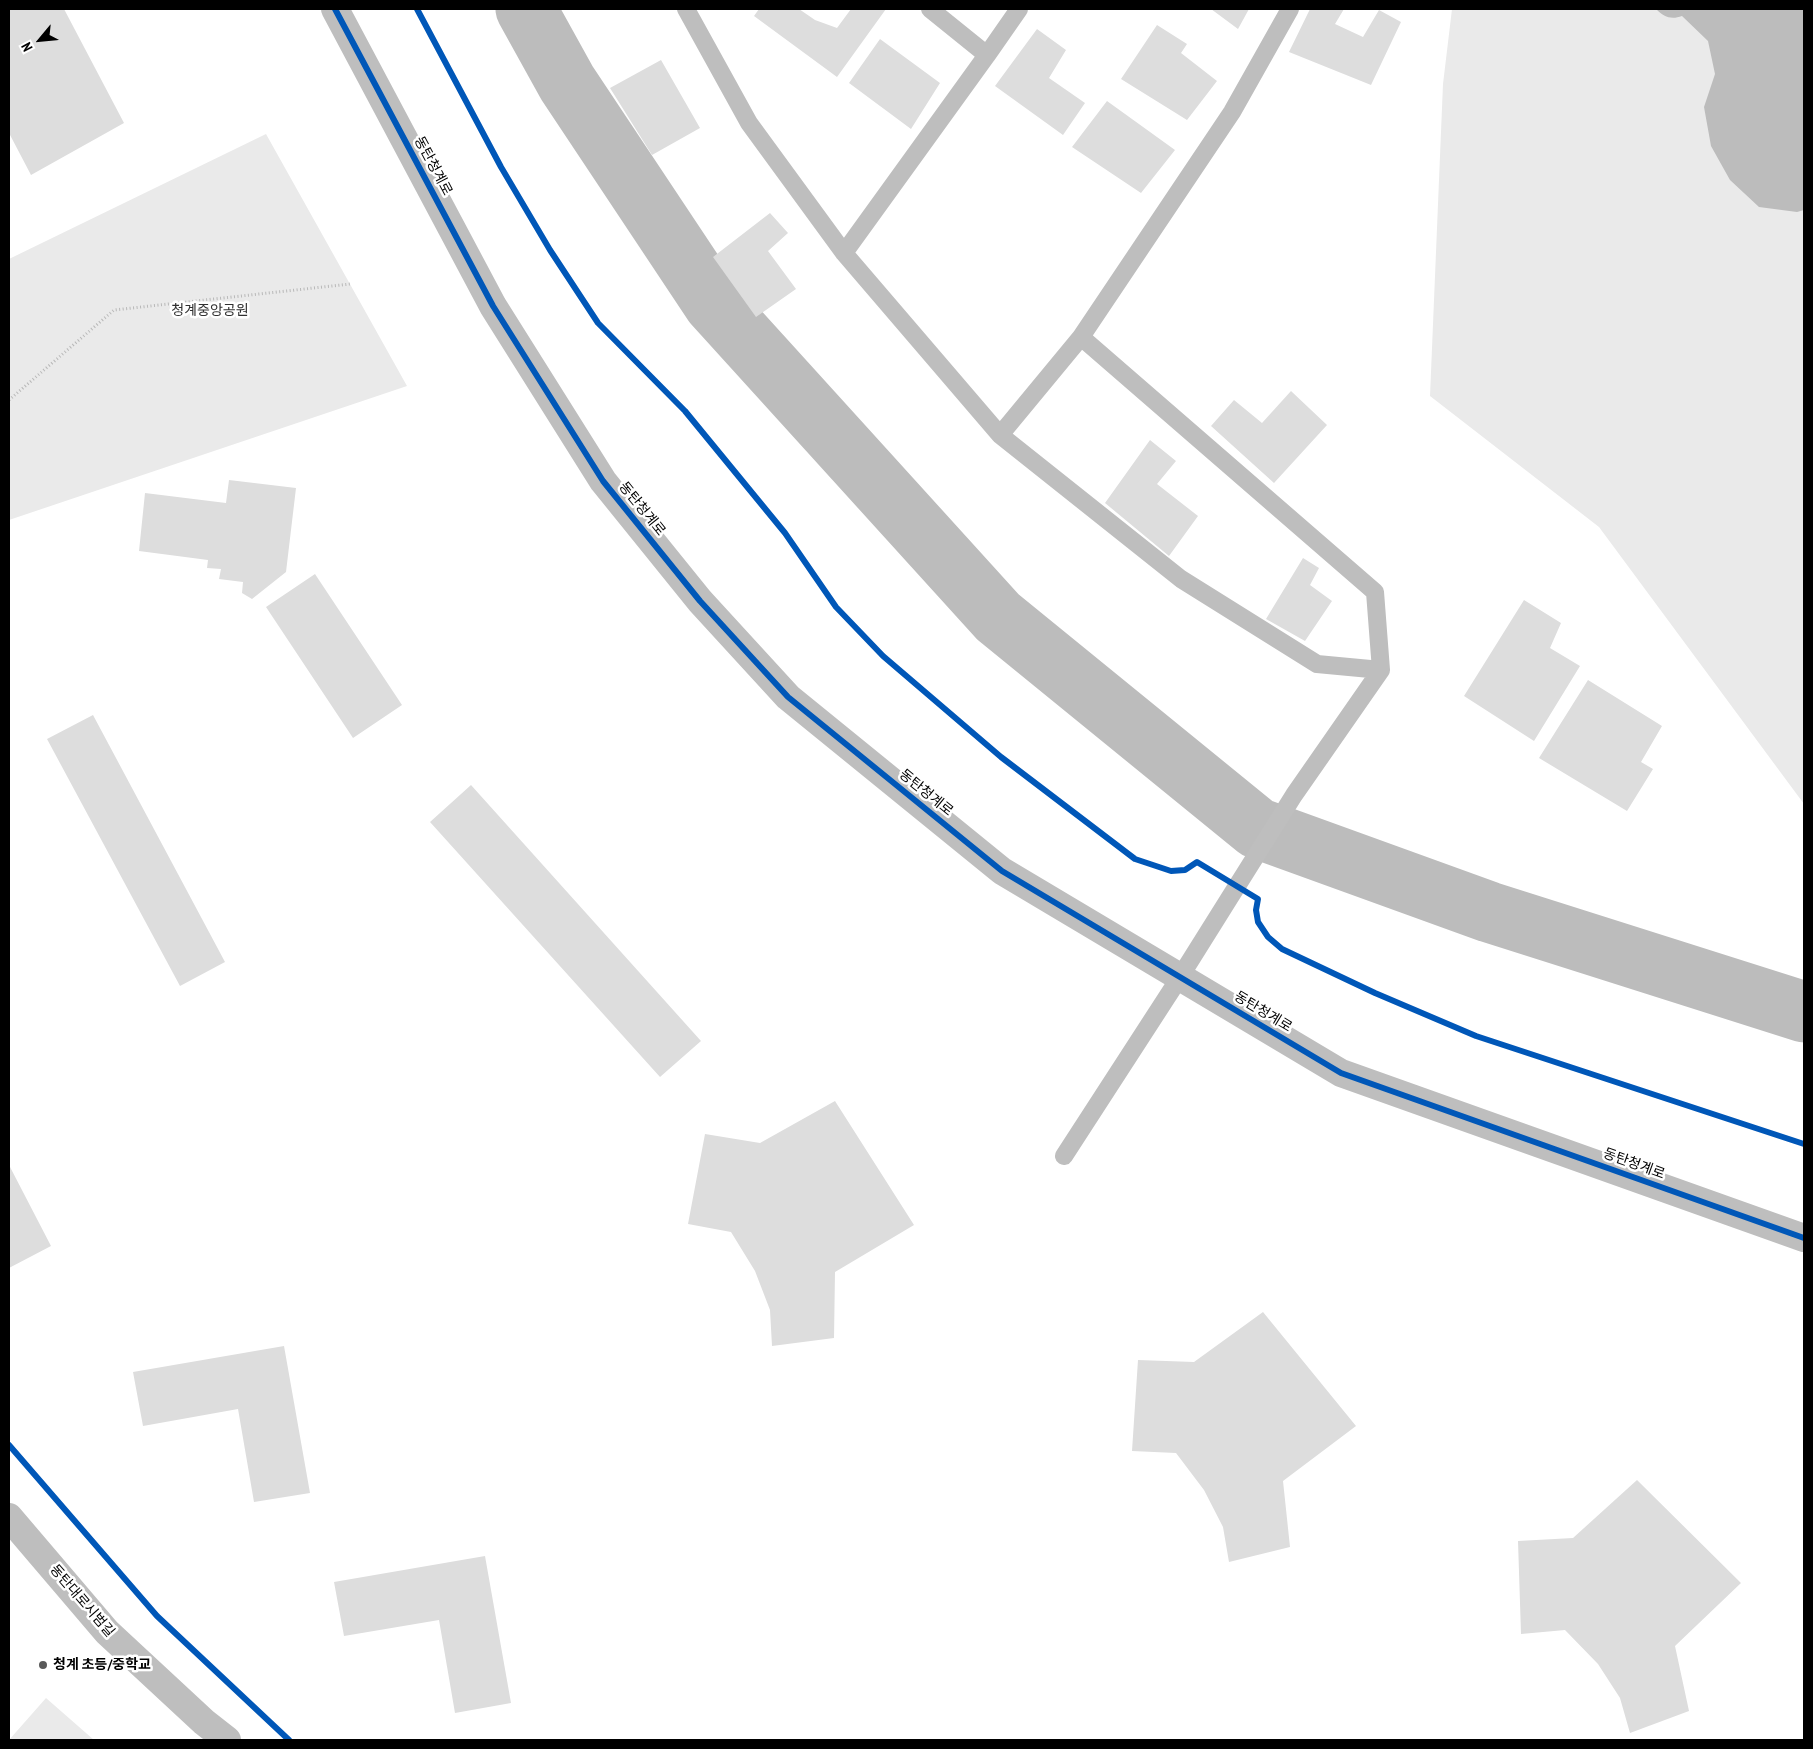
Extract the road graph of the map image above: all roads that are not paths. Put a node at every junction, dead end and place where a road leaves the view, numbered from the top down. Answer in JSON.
{"nodes":[{"id":1,"x":335,"y":9,"type":"edge"},
{"id":2,"x":686,"y":9,"type":"edge"},
{"id":3,"x":930,"y":9,"type":"edge"},
{"id":4,"x":1019,"y":9,"type":"edge"},
{"id":5,"x":1290,"y":9,"type":"edge"},
{"id":6,"x":987,"y":56,"type":"junction"},
{"id":7,"x":844,"y":253,"type":"junction"},
{"id":8,"x":1081,"y":337,"type":"junction"},
{"id":9,"x":1000,"y":435,"type":"junction"},
{"id":10,"x":1381,"y":670,"type":"junction"},
{"id":11,"x":1180,"y":977,"type":"junction"},
{"id":12,"x":1064,"y":1156,"type":"dead end"},
{"id":13,"x":1722,"y":1209,"type":"junction"},
{"id":14,"x":1804,"y":1222,"type":"edge"},
{"id":15,"x":1804,"y":1238,"type":"edge"},
{"id":16,"x":1804,"y":1248,"type":"edge"},
{"id":17,"x":9,"y":1517,"type":"edge"},
{"id":18,"x":227,"y":1740,"type":"edge"}],
"edges":[{"from":1,"to":11,"type":"street","name":"동탄청계로"},
{"from":2,"to":7,"type":"lane"},
{"from":3,"to":6,"type":"lane"},
{"from":4,"to":6,"type":"lane"},
{"from":5,"to":8,"type":"lane"},
{"from":6,"to":7,"type":"lane"},
{"from":7,"to":9,"type":"lane"},
{"from":8,"to":9,"type":"lane"},
{"from":8,"to":10,"type":"lane"},
{"from":9,"to":10,"type":"lane"},
{"from":10,"to":11,"type":"lane"},
{"from":11,"to":12,"type":"lane"},
{"from":11,"to":13,"type":"street","name":"동탄청계로"},
{"from":13,"to":14,"type":"street"},
{"from":13,"to":15,"type":"street","name":"동탄청계로"},
{"from":13,"to":16,"type":"street"},
{"from":17,"to":18,"type":"street","name":"동탄대로시범길"}]}
